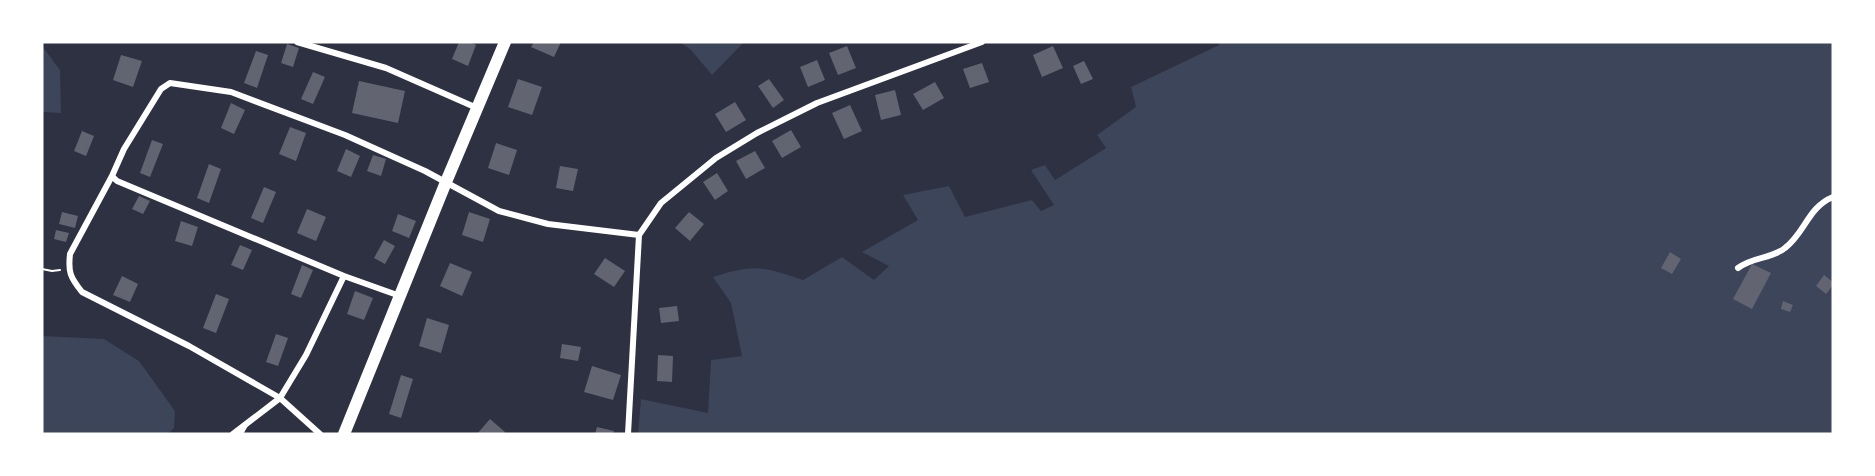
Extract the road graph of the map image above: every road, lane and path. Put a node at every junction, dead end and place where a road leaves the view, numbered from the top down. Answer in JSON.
{"nodes":[{"id":1,"x":297,"y":42,"type":"edge"},
{"id":2,"x":505,"y":42,"type":"edge"},
{"id":3,"x":982,"y":42,"type":"edge"},
{"id":4,"x":477,"y":108,"type":"junction"},
{"id":5,"x":112,"y":176,"type":"junction"},
{"id":6,"x":446,"y":182,"type":"junction"},
{"id":7,"x":1833,"y":197,"type":"edge"},
{"id":8,"x":639,"y":235,"type":"junction"},
{"id":9,"x":69,"y":268,"type":"junction"},
{"id":10,"x":1738,"y":268,"type":"dead end"},
{"id":11,"x":42,"y":270,"type":"edge"},
{"id":12,"x":344,"y":276,"type":"junction"},
{"id":13,"x":400,"y":297,"type":"junction"},
{"id":14,"x":280,"y":398,"type":"junction"},
{"id":15,"x":248,"y":422,"type":"junction"},
{"id":16,"x":233,"y":434,"type":"edge"},
{"id":17,"x":241,"y":434,"type":"edge"},
{"id":18,"x":320,"y":434,"type":"edge"},
{"id":19,"x":344,"y":434,"type":"edge"},
{"id":20,"x":628,"y":434,"type":"edge"}],
"edges":[{"from":1,"to":4,"type":"street"},
{"from":2,"to":4,"type":"main road"},
{"from":3,"to":8,"type":"street"},
{"from":4,"to":6,"type":"main road"},
{"from":5,"to":6,"type":"street"},
{"from":5,"to":9,"type":"street"},
{"from":5,"to":12,"type":"street"},
{"from":6,"to":8,"type":"street"},
{"from":6,"to":13,"type":"main road"},
{"from":7,"to":10,"type":"street"},
{"from":8,"to":20,"type":"street"},
{"from":9,"to":11,"type":"path"},
{"from":9,"to":14,"type":"street"},
{"from":12,"to":13,"type":"street"},
{"from":12,"to":14,"type":"street"},
{"from":13,"to":19,"type":"main road"},
{"from":14,"to":15,"type":"street"},
{"from":14,"to":18,"type":"street"},
{"from":15,"to":16,"type":"street"},
{"from":15,"to":17,"type":"lane"}]}
